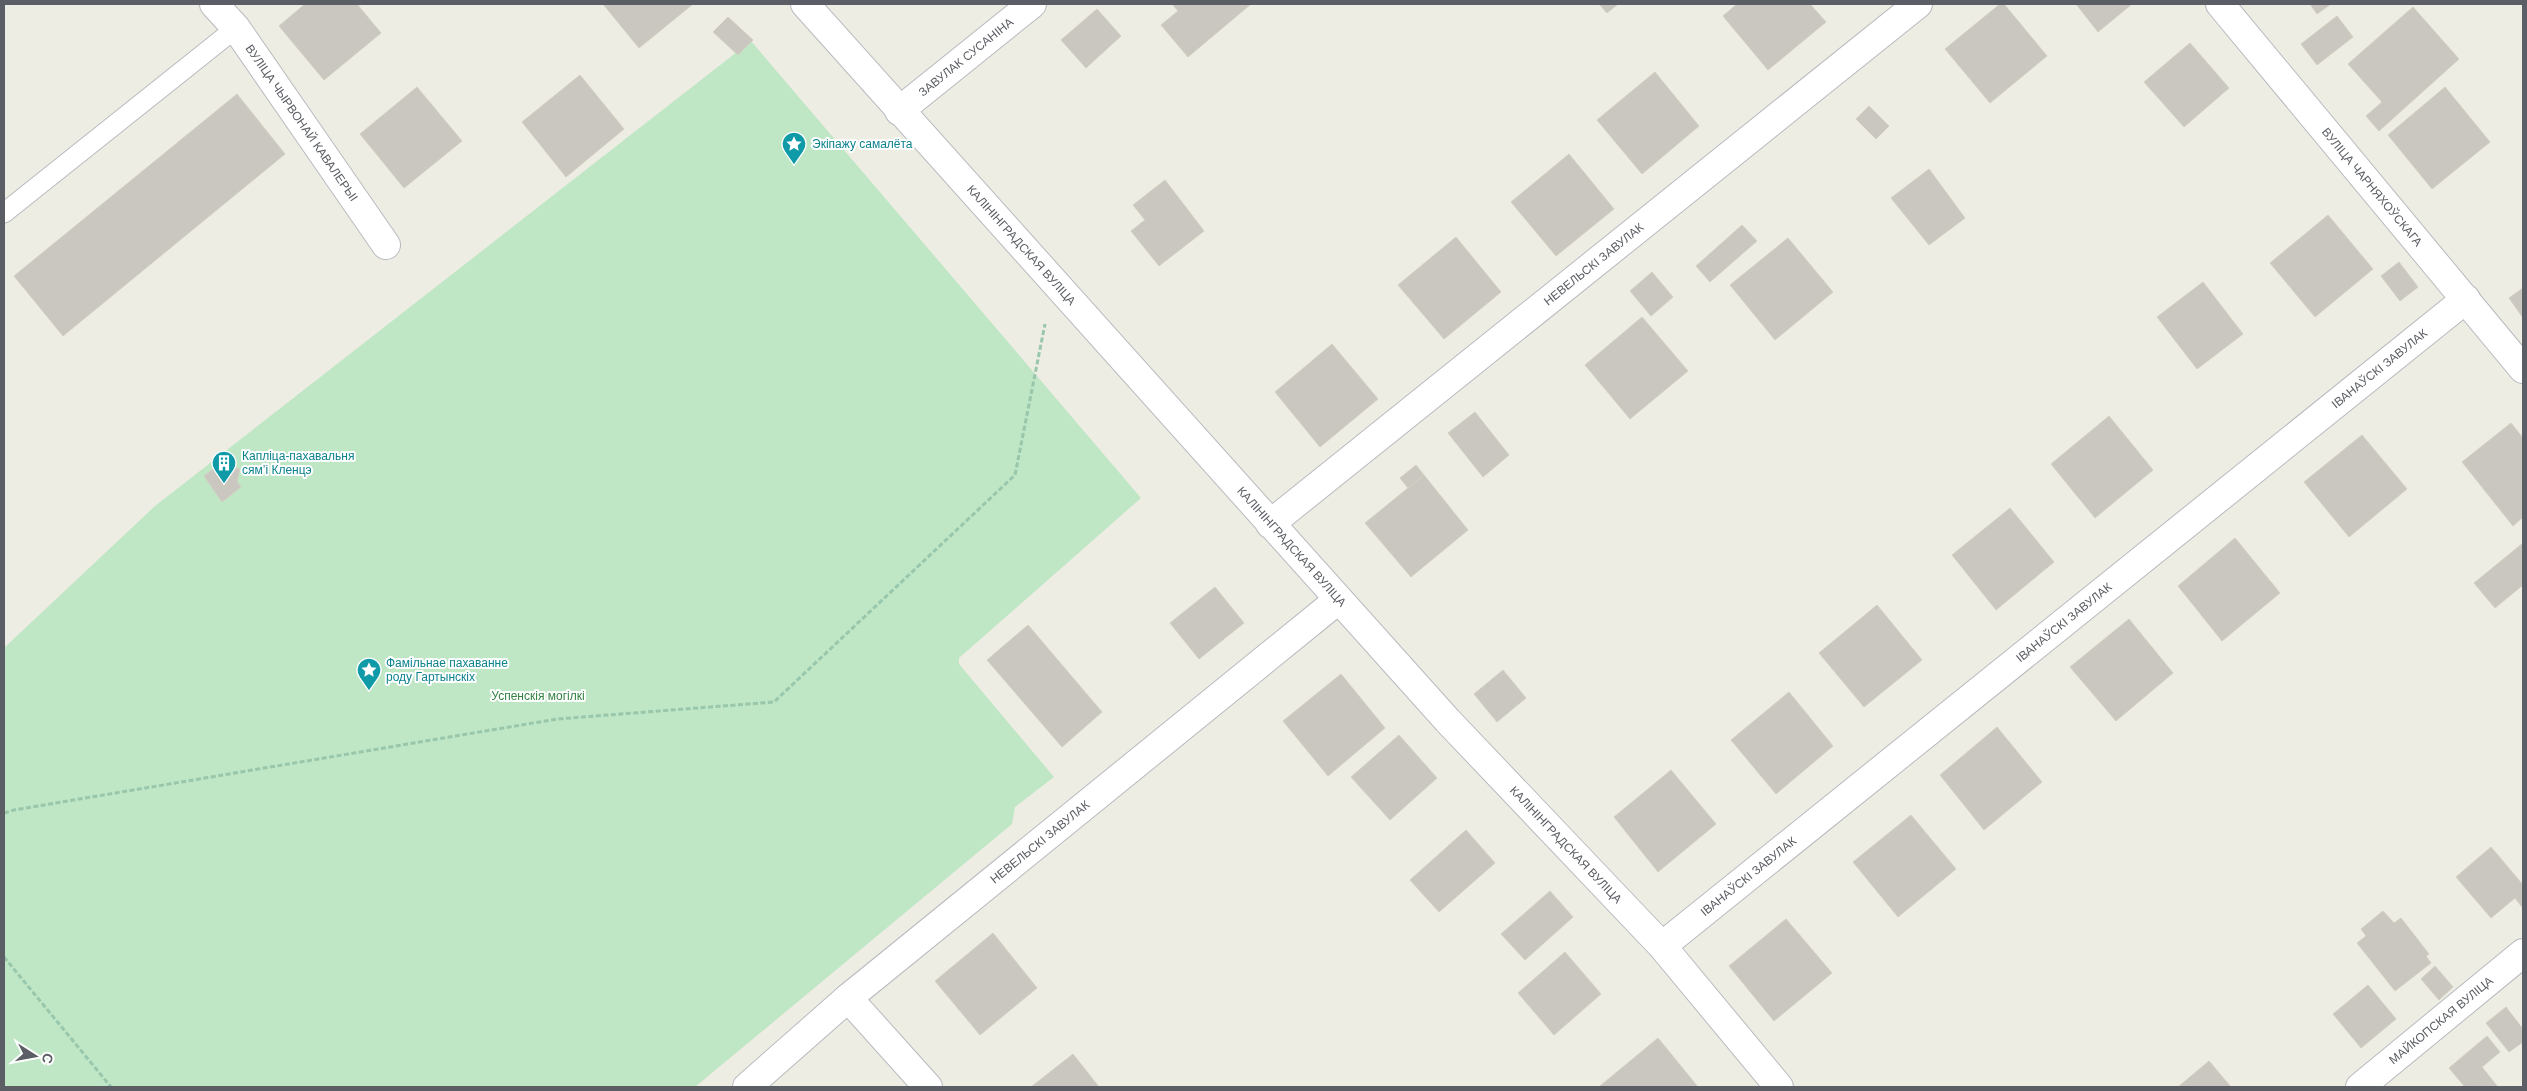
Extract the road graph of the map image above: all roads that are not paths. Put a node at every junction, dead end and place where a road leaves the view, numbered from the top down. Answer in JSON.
{"nodes":[{"id":1,"x":214,"y":4,"type":"edge"},
{"id":2,"x":805,"y":4,"type":"edge"},
{"id":3,"x":1032,"y":4,"type":"edge"},
{"id":4,"x":1918,"y":4,"type":"edge"},
{"id":5,"x":2220,"y":4,"type":"edge"},
{"id":6,"x":236,"y":28,"type":"junction"},
{"id":7,"x":899,"y":110,"type":"junction"},
{"id":8,"x":4,"y":213,"type":"edge"},
{"id":9,"x":386,"y":245,"type":"dead end"},
{"id":10,"x":2466,"y":300,"type":"junction"},
{"id":11,"x":2523,"y":369,"type":"edge"},
{"id":12,"x":1270,"y":524,"type":"junction"},
{"id":13,"x":1338,"y":600,"type":"junction"},
{"id":14,"x":1662,"y":946,"type":"junction"},
{"id":15,"x":2523,"y":953,"type":"edge"},
{"id":16,"x":848,"y":998,"type":"junction"},
{"id":17,"x":747,"y":1087,"type":"edge"},
{"id":18,"x":928,"y":1087,"type":"edge"},
{"id":19,"x":1779,"y":1087,"type":"edge"},
{"id":20,"x":2360,"y":1087,"type":"edge"}],
"edges":[{"from":1,"to":6,"type":"street","name":"ВУЛІЦА ЧЫРВОНАЙ КАВАЛЕРЫІ"},
{"from":2,"to":7,"type":"street","name":"КАЛІНІНГРАДСКАЯ ВУЛІЦА"},
{"from":3,"to":7,"type":"street","name":"ЗАВУЛАК СУСАНІНА"},
{"from":4,"to":12,"type":"street","name":"НЕВЕЛЬСКІ ЗАВУЛАК"},
{"from":5,"to":10,"type":"street","name":"ВУЛІЦА ЧАРНЯХОЎСКАГА"},
{"from":6,"to":8,"type":"lane"},
{"from":6,"to":9,"type":"street","name":"ВУЛІЦА ЧЫРВОНАЙ КАВАЛЕРЫІ"},
{"from":7,"to":12,"type":"street","name":"КАЛІНІНГРАДСКАЯ ВУЛІЦА"},
{"from":10,"to":11,"type":"street","name":"ВУЛІЦА ЧАРНЯХОЎСКАГА"},
{"from":10,"to":14,"type":"street","name":"ІВАНАЎСКІ ЗАВУЛАК"},
{"from":12,"to":13,"type":"street","name":"КАЛІНІНГРАДСКАЯ ВУЛІЦА"},
{"from":13,"to":14,"type":"street","name":"КАЛІНІНГРАДСКАЯ ВУЛІЦА"},
{"from":13,"to":16,"type":"street","name":"НЕВЕЛЬСКІ ЗАВУЛАК"},
{"from":14,"to":19,"type":"street","name":"КАЛІНІНГРАДСКАЯ ВУЛІЦА"},
{"from":15,"to":20,"type":"street","name":"МАЙКОПСКАЯ ВУЛІЦА"},
{"from":16,"to":17,"type":"street","name":"НЕВЕЛЬСКІ ЗАВУЛАК"},
{"from":16,"to":18,"type":"street"}]}
